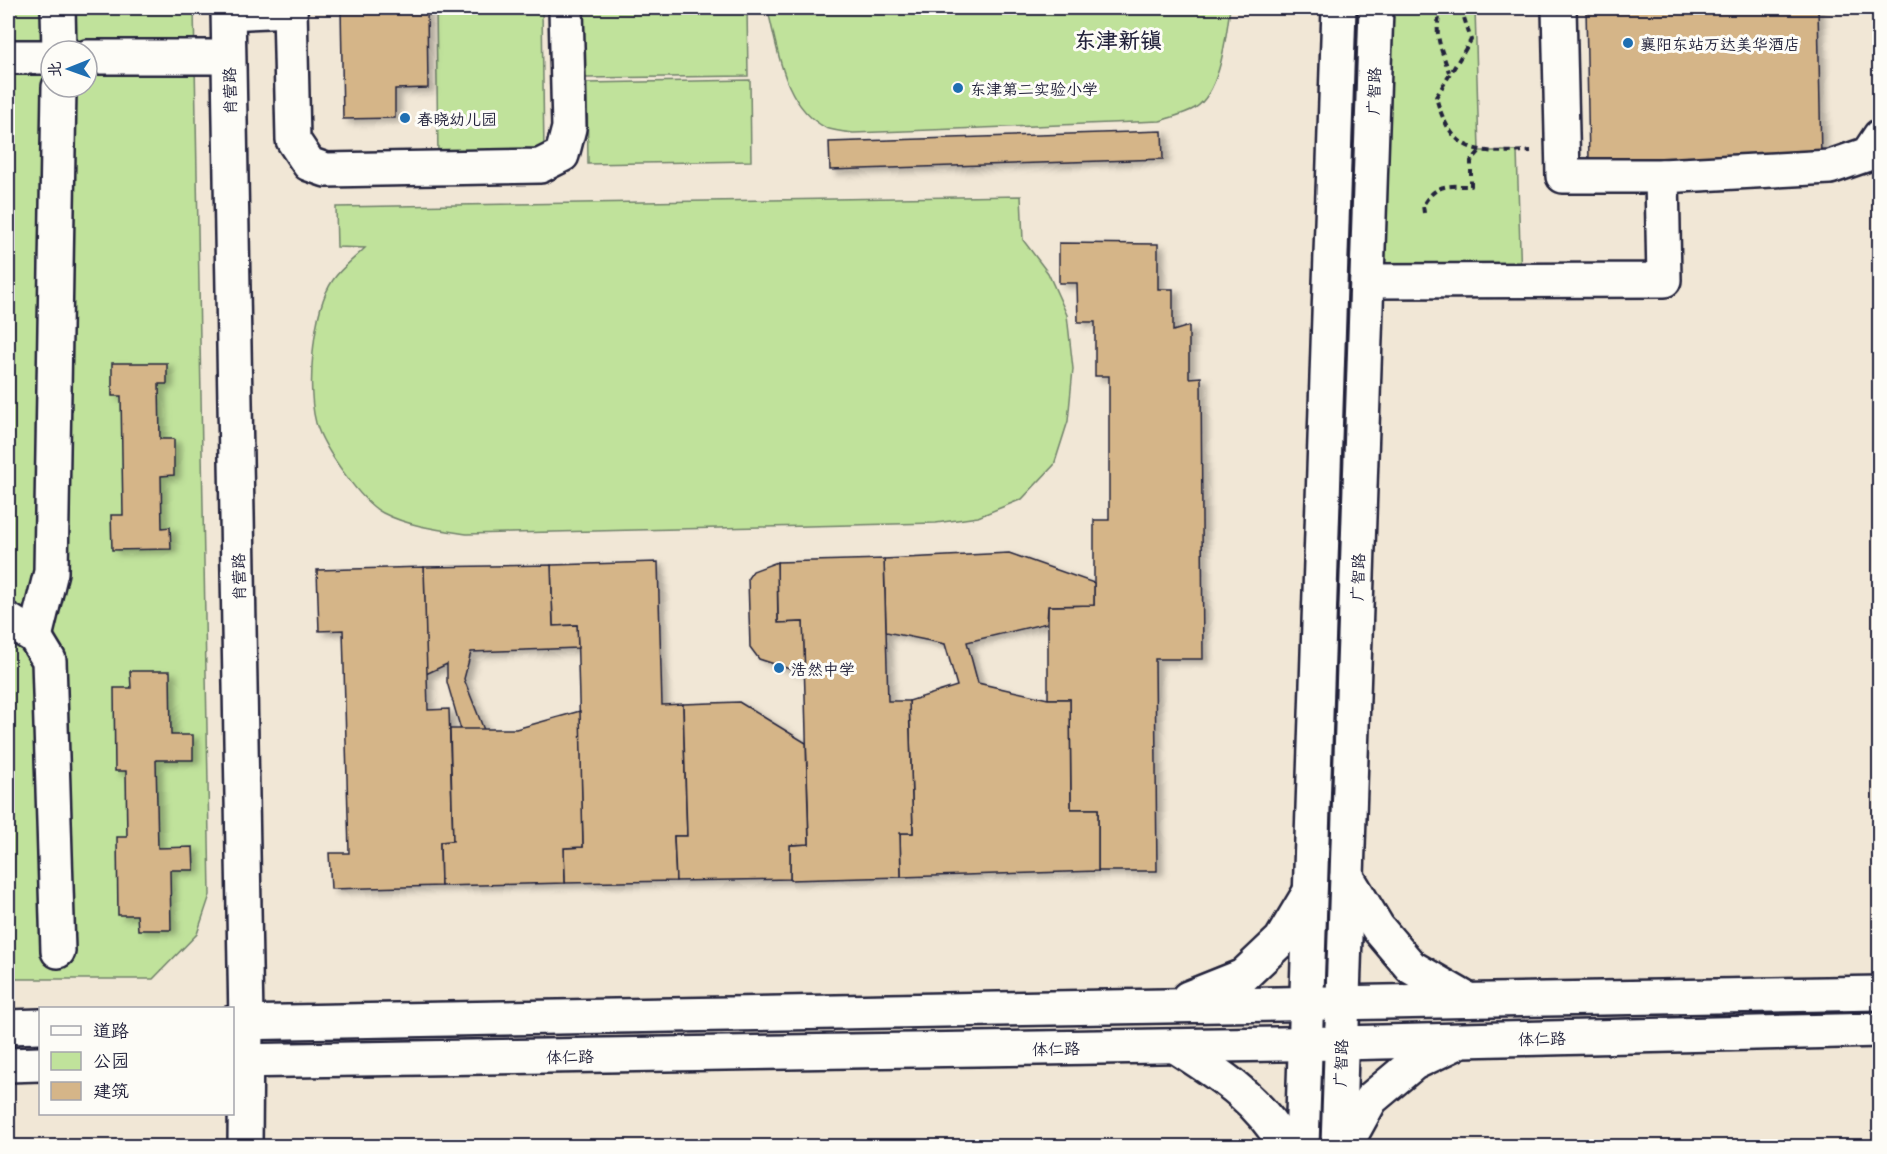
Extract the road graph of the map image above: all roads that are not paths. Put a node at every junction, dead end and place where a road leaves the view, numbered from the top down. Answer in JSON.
{"nodes":[{"id":1,"x":58,"y":8,"type":"edge"},
{"id":2,"x":566,"y":8,"type":"edge"},
{"id":3,"x":1339,"y":8,"type":"edge"},
{"id":4,"x":1376,"y":8,"type":"edge"},
{"id":5,"x":1559,"y":8,"type":"edge"},
{"id":6,"x":290,"y":9,"type":"edge"},
{"id":7,"x":228,"y":10,"type":"edge"},
{"id":8,"x":59,"y":39,"type":"edge"},
{"id":9,"x":8,"y":57,"type":"edge"},
{"id":10,"x":39,"y":57,"type":"edge"},
{"id":11,"x":99,"y":57,"type":"edge"},
{"id":12,"x":228,"y":57,"type":"junction"},
{"id":13,"x":59,"y":99,"type":"edge"},
{"id":14,"x":1880,"y":136,"type":"edge"},
{"id":15,"x":1662,"y":176,"type":"junction"},
{"id":16,"x":1367,"y":281,"type":"junction"},
{"id":17,"x":8,"y":621,"type":"edge"},
{"id":18,"x":35,"y":637,"type":"junction"},
{"id":19,"x":1347,"y":877,"type":"junction"},
{"id":20,"x":1310,"y":891,"type":"junction"},
{"id":21,"x":58,"y":951,"type":"dead end"},
{"id":22,"x":1880,"y":993,"type":"edge"},
{"id":23,"x":1468,"y":1000,"type":"junction"},
{"id":24,"x":1342,"y":1002,"type":"junction"},
{"id":25,"x":1306,"y":1004,"type":"junction"},
{"id":26,"x":1168,"y":1006,"type":"junction"},
{"id":27,"x":239,"y":1022,"type":"edge"},
{"id":28,"x":39,"y":1026,"type":"edge"},
{"id":29,"x":8,"y":1027,"type":"edge"},
{"id":30,"x":1880,"y":1030,"type":"edge"},
{"id":31,"x":1462,"y":1040,"type":"junction"},
{"id":32,"x":1341,"y":1043,"type":"junction"},
{"id":33,"x":1305,"y":1044,"type":"junction"},
{"id":34,"x":1174,"y":1046,"type":"junction"},
{"id":35,"x":238,"y":1061,"type":"edge"},
{"id":36,"x":39,"y":1064,"type":"edge"},
{"id":37,"x":8,"y":1065,"type":"edge"},
{"id":38,"x":245,"y":1146,"type":"edge"},
{"id":39,"x":1286,"y":1146,"type":"edge"},
{"id":40,"x":1302,"y":1146,"type":"edge"},
{"id":41,"x":1338,"y":1146,"type":"edge"},
{"id":42,"x":1346,"y":1146,"type":"edge"}],
"edges":[{"from":1,"to":8,"type":"street"},
{"from":2,"to":6,"type":"street"},
{"from":3,"to":20,"type":"street"},
{"from":4,"to":16,"type":"street","name":"广智路"},
{"from":5,"to":15,"type":"street"},
{"from":6,"to":7,"type":"street"},
{"from":7,"to":12,"type":"street","name":"肖营路"},
{"from":9,"to":10,"type":"street"},
{"from":11,"to":12,"type":"street"},
{"from":12,"to":27,"type":"street","name":"肖营路"},
{"from":13,"to":18,"type":"street"},
{"from":14,"to":15,"type":"street"},
{"from":15,"to":16,"type":"street"},
{"from":16,"to":19,"type":"street","name":"广智路"},
{"from":17,"to":18,"type":"street"},
{"from":18,"to":21,"type":"street"},
{"from":19,"to":23,"type":"street"},
{"from":19,"to":24,"type":"street","name":"广智路"},
{"from":20,"to":25,"type":"street"},
{"from":20,"to":26,"type":"street"},
{"from":22,"to":23,"type":"street"},
{"from":23,"to":24,"type":"street"},
{"from":24,"to":25,"type":"street"},
{"from":24,"to":32,"type":"street","name":"广智路"},
{"from":25,"to":26,"type":"street"},
{"from":25,"to":33,"type":"street"},
{"from":26,"to":27,"type":"street"},
{"from":27,"to":35,"type":"street","name":"肖营路"},
{"from":28,"to":29,"type":"street"},
{"from":30,"to":31,"type":"street","name":"体仁路"},
{"from":31,"to":32,"type":"street","name":"体仁路"},
{"from":31,"to":42,"type":"street"},
{"from":32,"to":33,"type":"street","name":"体仁路"},
{"from":32,"to":41,"type":"street","name":"广智路"},
{"from":33,"to":34,"type":"street","name":"体仁路"},
{"from":33,"to":40,"type":"street"},
{"from":34,"to":35,"type":"street","name":"体仁路"},
{"from":34,"to":39,"type":"street"},
{"from":35,"to":38,"type":"street","name":"肖营路"},
{"from":36,"to":37,"type":"street"}]}
